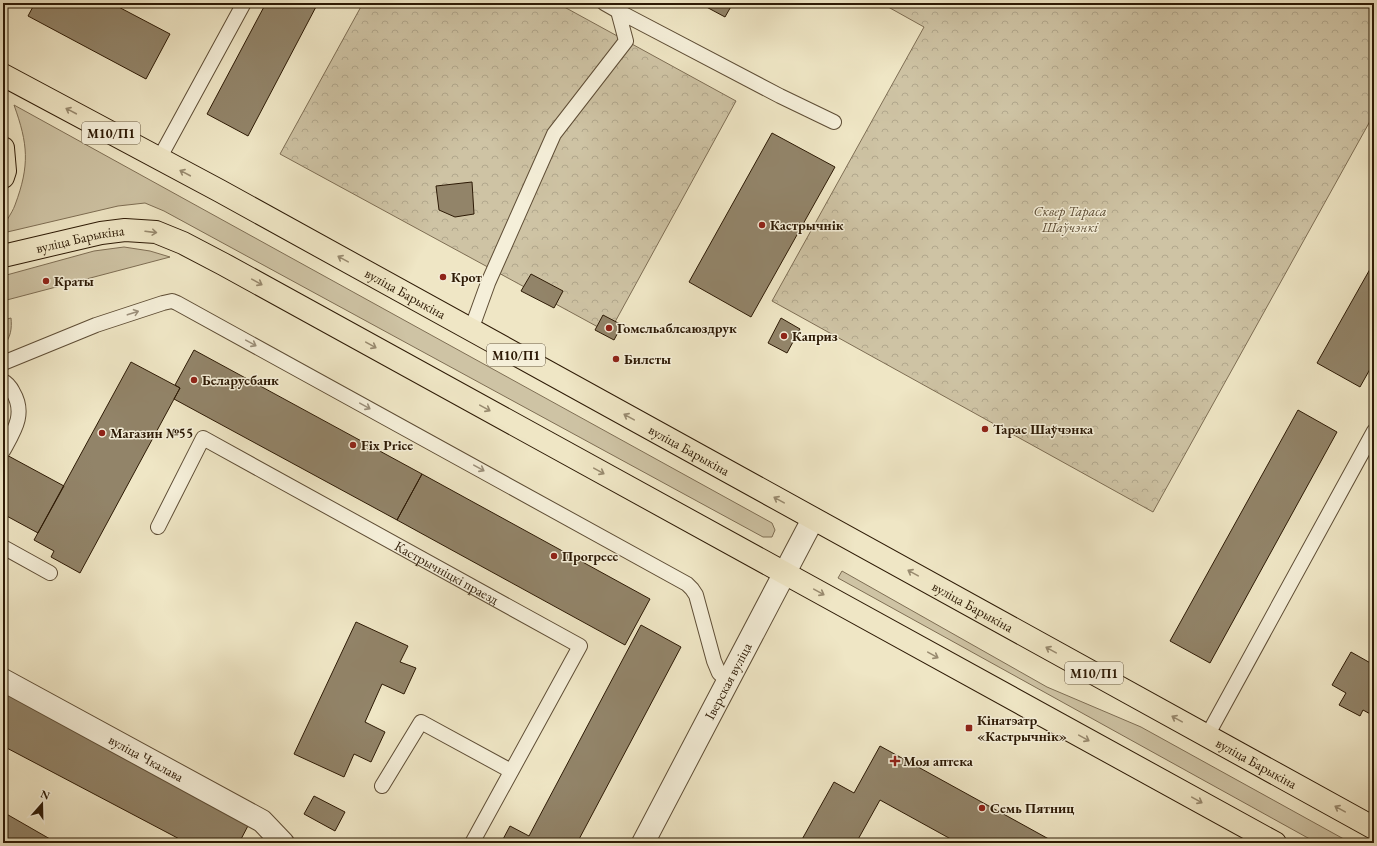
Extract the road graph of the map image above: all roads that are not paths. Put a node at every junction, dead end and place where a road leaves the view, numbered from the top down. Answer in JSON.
{"nodes":[{"id":1,"x":244,"y":3,"type":"edge"},
{"id":2,"x":604,"y":3,"type":"edge"},
{"id":3,"x":618,"y":12,"type":"junction"},
{"id":4,"x":3,"y":75,"type":"edge"},
{"id":5,"x":834,"y":122,"type":"dead end"},
{"id":6,"x":3,"y":148,"type":"edge"},
{"id":7,"x":159,"y":159,"type":"junction"},
{"id":8,"x":3,"y":177,"type":"edge"},
{"id":9,"x":3,"y":256,"type":"edge"},
{"id":10,"x":471,"y":330,"type":"junction"},
{"id":11,"x":3,"y":363,"type":"edge"},
{"id":12,"x":3,"y":381,"type":"edge"},
{"id":13,"x":1374,"y":431,"type":"edge"},
{"id":14,"x":3,"y":451,"type":"edge"},
{"id":15,"x":814,"y":519,"type":"junction"},
{"id":16,"x":158,"y":526,"type":"dead end"},
{"id":17,"x":3,"y":547,"type":"edge"},
{"id":18,"x":50,"y":573,"type":"dead end"},
{"id":19,"x":785,"y":573,"type":"junction"},
{"id":20,"x":3,"y":680,"type":"edge"},
{"id":21,"x":728,"y":681,"type":"junction"},
{"id":22,"x":1207,"y":736,"type":"junction"},
{"id":23,"x":511,"y":771,"type":"junction"},
{"id":24,"x":382,"y":786,"type":"dead end"},
{"id":25,"x":1374,"y":828,"type":"edge"},
{"id":26,"x":283,"y":843,"type":"edge"},
{"id":27,"x":472,"y":843,"type":"edge"},
{"id":28,"x":643,"y":843,"type":"edge"},
{"id":29,"x":1275,"y":843,"type":"edge"}],
"edges":[{"from":1,"to":7,"type":"lane"},
{"from":2,"to":3,"type":"lane"},
{"from":3,"to":5,"type":"lane"},
{"from":3,"to":10,"type":"lane"},
{"from":7,"to":4,"type":"main road","name":"вуліца Барыкіна","number":"М10/П1","one_way":true},
{"from":6,"to":8,"type":"main road"},
{"from":10,"to":7,"type":"main road","name":"вуліца Барыкіна","number":"М10/П1","one_way":true},
{"from":9,"to":19,"type":"main road","name":"вуліца Барыкіна","one_way":true},
{"from":15,"to":10,"type":"main road","name":"вуліца Барыкіна","number":"М10/П1","one_way":true},
{"from":11,"to":21,"type":"lane","one_way":true},
{"from":12,"to":14,"type":"lane"},
{"from":13,"to":22,"type":"lane"},
{"from":15,"to":19,"type":"street","name":"Іверская вуліца"},
{"from":22,"to":15,"type":"main road","name":"вуліца Барыкіна","number":"М10/П1","one_way":true},
{"from":16,"to":23,"type":"lane","name":"Кастрычніцкі праезд"},
{"from":17,"to":18,"type":"lane"},
{"from":19,"to":21,"type":"street","name":"Іверская вуліца"},
{"from":19,"to":29,"type":"main road","name":"вуліца Барыкіна","one_way":true},
{"from":20,"to":26,"type":"street","name":"вуліца Чкалава"},
{"from":21,"to":28,"type":"street","name":"Іверская вуліца"},
{"from":25,"to":22,"type":"main road","name":"вуліца Барыкіна","number":"М10/П1","one_way":true},
{"from":23,"to":24,"type":"lane"},
{"from":23,"to":27,"type":"lane","name":"Кастрычніцкі праезд"}]}
